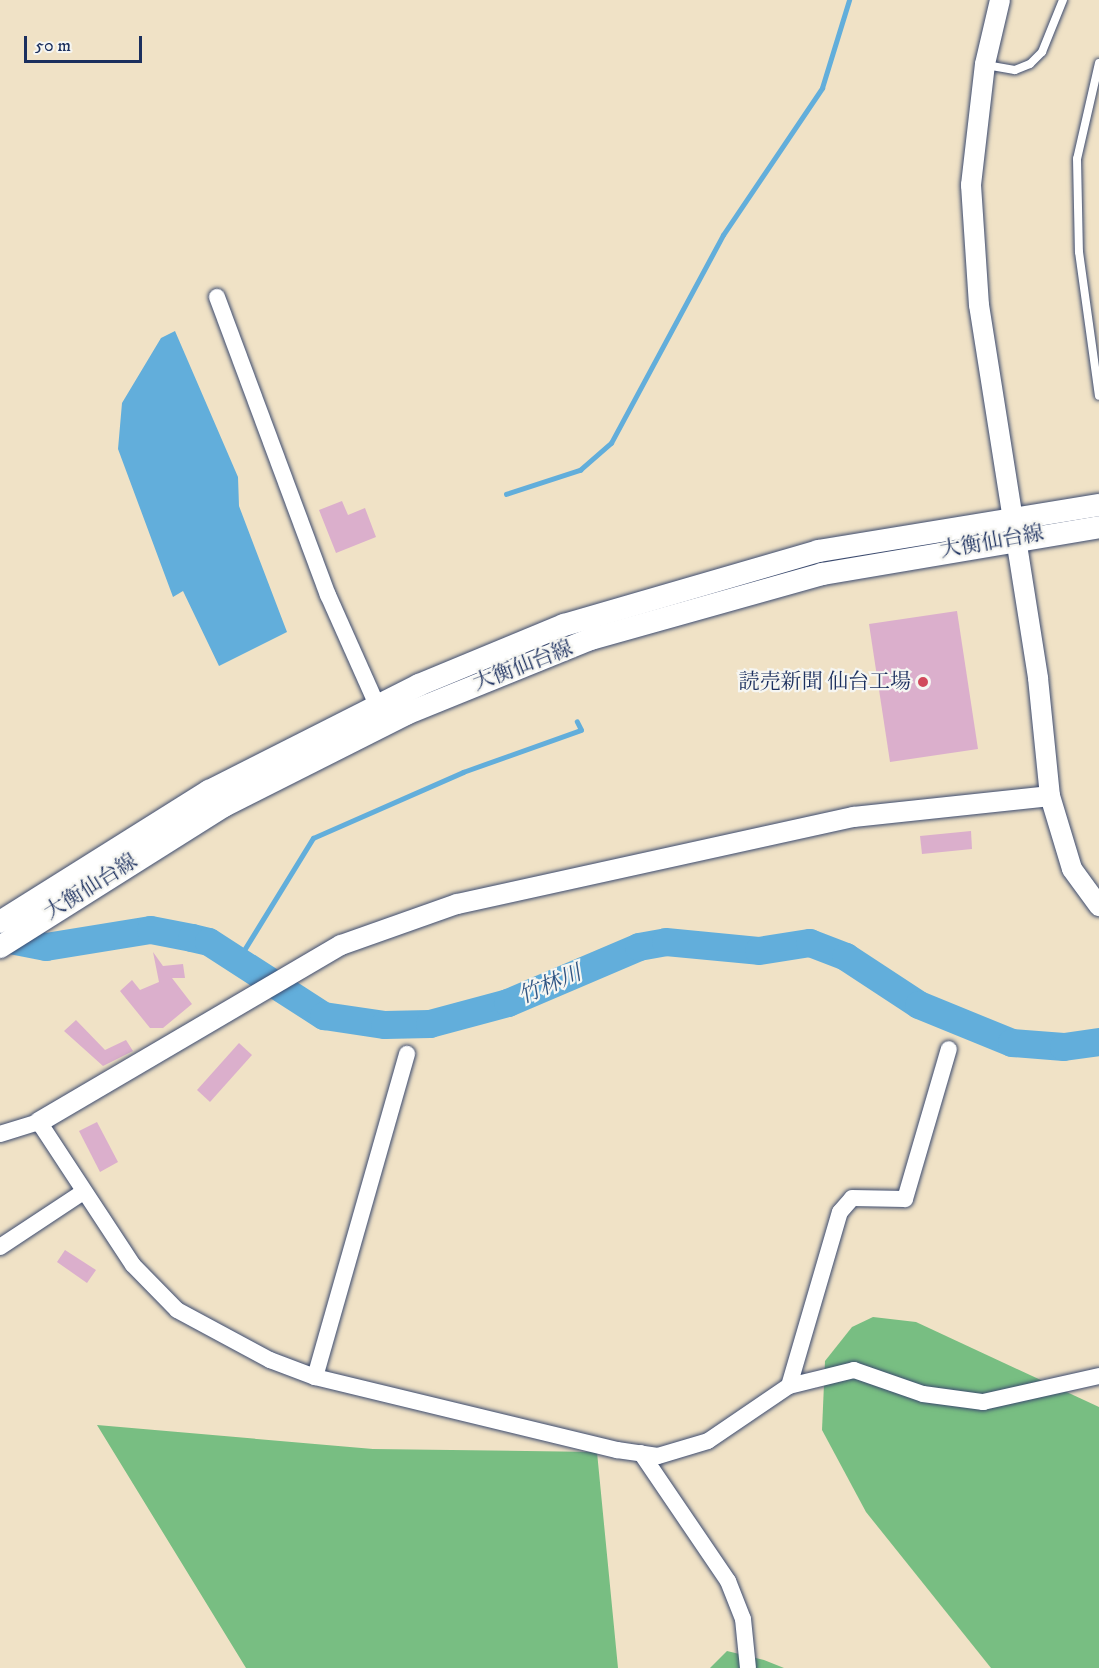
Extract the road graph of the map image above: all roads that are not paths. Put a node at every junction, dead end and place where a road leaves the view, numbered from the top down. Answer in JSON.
{"nodes":[{"id":1,"x":1000,"y":0,"type":"edge"},
{"id":2,"x":1063,"y":0,"type":"edge"},
{"id":3,"x":1099,"y":63,"type":"edge"},
{"id":4,"x":985,"y":64,"type":"junction"},
{"id":5,"x":217,"y":297,"type":"dead end"},
{"id":6,"x":1099,"y":396,"type":"edge"},
{"id":7,"x":1099,"y":505,"type":"edge"},
{"id":8,"x":1015,"y":526,"type":"junction"},
{"id":9,"x":1099,"y":527,"type":"edge"},
{"id":10,"x":377,"y":705,"type":"junction"},
{"id":11,"x":1050,"y":796,"type":"junction"},
{"id":12,"x":1099,"y":906,"type":"edge"},
{"id":13,"x":0,"y":922,"type":"edge"},
{"id":14,"x":0,"y":946,"type":"edge"},
{"id":15,"x":949,"y":1049,"type":"dead end"},
{"id":16,"x":407,"y":1054,"type":"dead end"},
{"id":17,"x":39,"y":1122,"type":"junction"},
{"id":18,"x":0,"y":1134,"type":"edge"},
{"id":19,"x":83,"y":1192,"type":"junction"},
{"id":20,"x":0,"y":1247,"type":"edge"},
{"id":21,"x":1099,"y":1376,"type":"edge"},
{"id":22,"x":315,"y":1377,"type":"junction"},
{"id":23,"x":789,"y":1386,"type":"junction"},
{"id":24,"x":642,"y":1453,"type":"junction"},
{"id":25,"x":748,"y":1668,"type":"edge"}],
"edges":[{"from":1,"to":4,"type":"street"},
{"from":2,"to":4,"type":"lane"},
{"from":3,"to":6,"type":"lane"},
{"from":4,"to":8,"type":"street"},
{"from":5,"to":10,"type":"street"},
{"from":7,"to":8,"type":"main road","name":"大衡仙台線"},
{"from":8,"to":9,"type":"main road","name":"大衡仙台線"},
{"from":8,"to":10,"type":"main road","name":"大衡仙台線"},
{"from":8,"to":11,"type":"street"},
{"from":8,"to":14,"type":"main road","name":"大衡仙台線"},
{"from":10,"to":13,"type":"main road","name":"大衡仙台線"},
{"from":11,"to":12,"type":"street"},
{"from":11,"to":17,"type":"street"},
{"from":15,"to":23,"type":"street"},
{"from":16,"to":22,"type":"street"},
{"from":17,"to":18,"type":"street"},
{"from":17,"to":19,"type":"street"},
{"from":19,"to":20,"type":"street"},
{"from":19,"to":22,"type":"street"},
{"from":21,"to":23,"type":"street"},
{"from":22,"to":24,"type":"street"},
{"from":23,"to":24,"type":"street"},
{"from":24,"to":25,"type":"street"}]}
